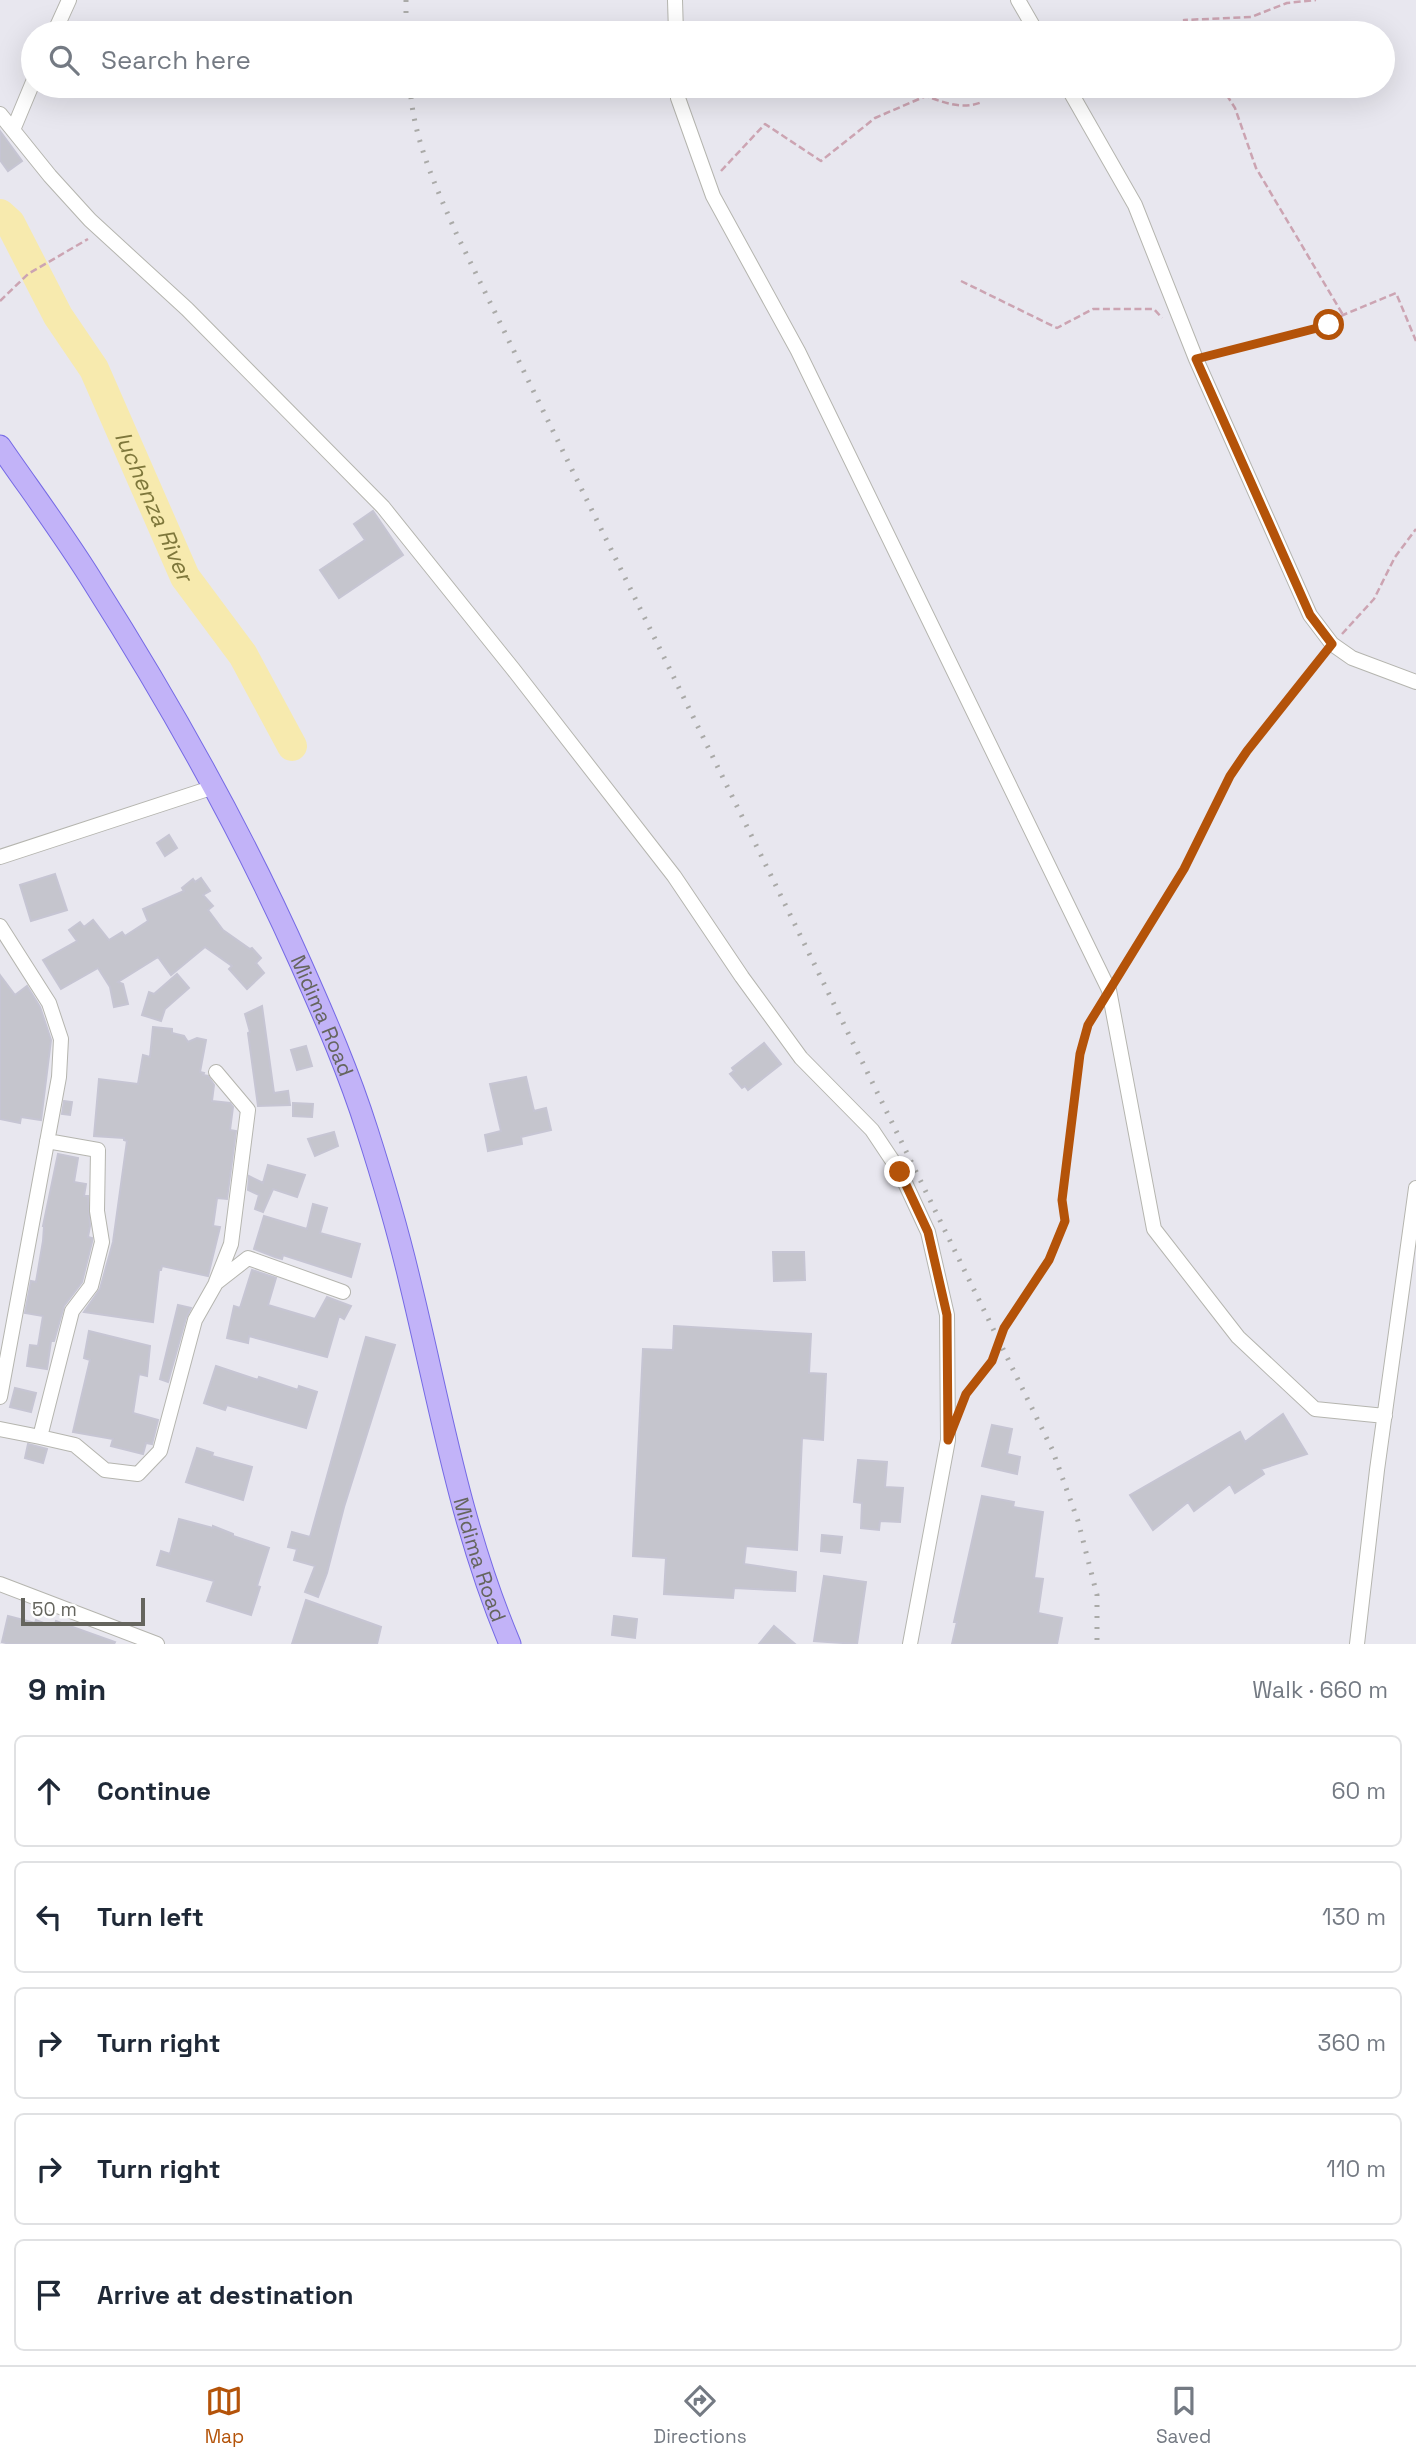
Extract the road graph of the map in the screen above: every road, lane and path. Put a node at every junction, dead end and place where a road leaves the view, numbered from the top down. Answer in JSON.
{"nodes":[{"id":1,"x":69,"y":0,"type":"edge"},
{"id":2,"x":675,"y":0,"type":"edge"},
{"id":3,"x":1018,"y":0,"type":"edge"},
{"id":4,"x":1315,"y":0,"type":"edge"},
{"id":5,"x":59,"y":21,"type":"edge"},
{"id":6,"x":676,"y":21,"type":"edge"},
{"id":7,"x":1030,"y":21,"type":"edge"},
{"id":8,"x":1184,"y":21,"type":"edge"},
{"id":9,"x":26,"y":98,"type":"edge"},
{"id":10,"x":678,"y":98,"type":"edge"},
{"id":11,"x":921,"y":98,"type":"edge"},
{"id":12,"x":932,"y":98,"type":"edge"},
{"id":13,"x":1074,"y":98,"type":"edge"},
{"id":14,"x":1229,"y":98,"type":"edge"},
{"id":15,"x":982,"y":102,"type":"dead end"},
{"id":16,"x":0,"y":114,"type":"edge"},
{"id":17,"x":13,"y":131,"type":"junction"},
{"id":18,"x":709,"y":184,"type":"junction"},
{"id":19,"x":103,"y":231,"type":"junction"},
{"id":20,"x":961,"y":281,"type":"dead end"},
{"id":21,"x":0,"y":301,"type":"edge"},
{"id":22,"x":1343,"y":315,"type":"junction"},
{"id":23,"x":1163,"y":319,"type":"dead end"},
{"id":24,"x":1416,"y":341,"type":"edge"},
{"id":25,"x":1196,"y":359,"type":"junction"},
{"id":26,"x":0,"y":446,"type":"edge"},
{"id":27,"x":1416,"y":529,"type":"edge"},
{"id":28,"x":1332,"y":644,"type":"junction"},
{"id":29,"x":1416,"y":681,"type":"edge"},
{"id":30,"x":214,"y":787,"type":"junction"},
{"id":31,"x":0,"y":857,"type":"edge"},
{"id":32,"x":0,"y":926,"type":"edge"},
{"id":33,"x":1109,"y":990,"type":"junction"},
{"id":34,"x":216,"y":1072,"type":"dead end"},
{"id":35,"x":47,"y":1141,"type":"junction"},
{"id":36,"x":1416,"y":1188,"type":"edge"},
{"id":37,"x":216,"y":1283,"type":"junction"},
{"id":38,"x":343,"y":1292,"type":"dead end"},
{"id":39,"x":0,"y":1397,"type":"edge"},
{"id":40,"x":961,"y":1405,"type":"dead end"},
{"id":41,"x":1385,"y":1416,"type":"junction"},
{"id":42,"x":0,"y":1429,"type":"edge"},
{"id":43,"x":40,"y":1437,"type":"junction"},
{"id":44,"x":0,"y":1584,"type":"edge"},
{"id":45,"x":140,"y":1641,"type":"edge"},
{"id":46,"x":158,"y":1644,"type":"edge"},
{"id":47,"x":510,"y":1644,"type":"edge"},
{"id":48,"x":910,"y":1644,"type":"edge"},
{"id":49,"x":1357,"y":1644,"type":"edge"}],
"edges":[{"from":1,"to":5,"type":"street"},
{"from":2,"to":6,"type":"street"},
{"from":3,"to":7,"type":"street"},
{"from":4,"to":8,"type":"path"},
{"from":9,"to":17,"type":"street"},
{"from":10,"to":18,"type":"street"},
{"from":11,"to":18,"type":"path"},
{"from":12,"to":15,"type":"path"},
{"from":13,"to":25,"type":"street"},
{"from":14,"to":22,"type":"path"},
{"from":16,"to":17,"type":"street"},
{"from":17,"to":19,"type":"street"},
{"from":18,"to":33,"type":"street"},
{"from":19,"to":21,"type":"path"},
{"from":19,"to":48,"type":"street"},
{"from":20,"to":23,"type":"path"},
{"from":22,"to":24,"type":"path"},
{"from":22,"to":25,"type":"path"},
{"from":25,"to":28,"type":"street"},
{"from":26,"to":30,"type":"main road","name":"Midima Road"},
{"from":27,"to":28,"type":"path"},
{"from":28,"to":29,"type":"street"},
{"from":28,"to":33,"type":"path"},
{"from":30,"to":31,"type":"street"},
{"from":30,"to":47,"type":"main road","name":"Midima Road"},
{"from":32,"to":35,"type":"street"},
{"from":33,"to":40,"type":"path"},
{"from":33,"to":41,"type":"street"},
{"from":34,"to":37,"type":"street"},
{"from":35,"to":39,"type":"street"},
{"from":35,"to":43,"type":"street"},
{"from":36,"to":41,"type":"street"},
{"from":37,"to":38,"type":"street"},
{"from":37,"to":43,"type":"street"},
{"from":41,"to":49,"type":"street"},
{"from":42,"to":43,"type":"street"},
{"from":44,"to":45,"type":"street"},
{"from":45,"to":46,"type":"street"}]}
